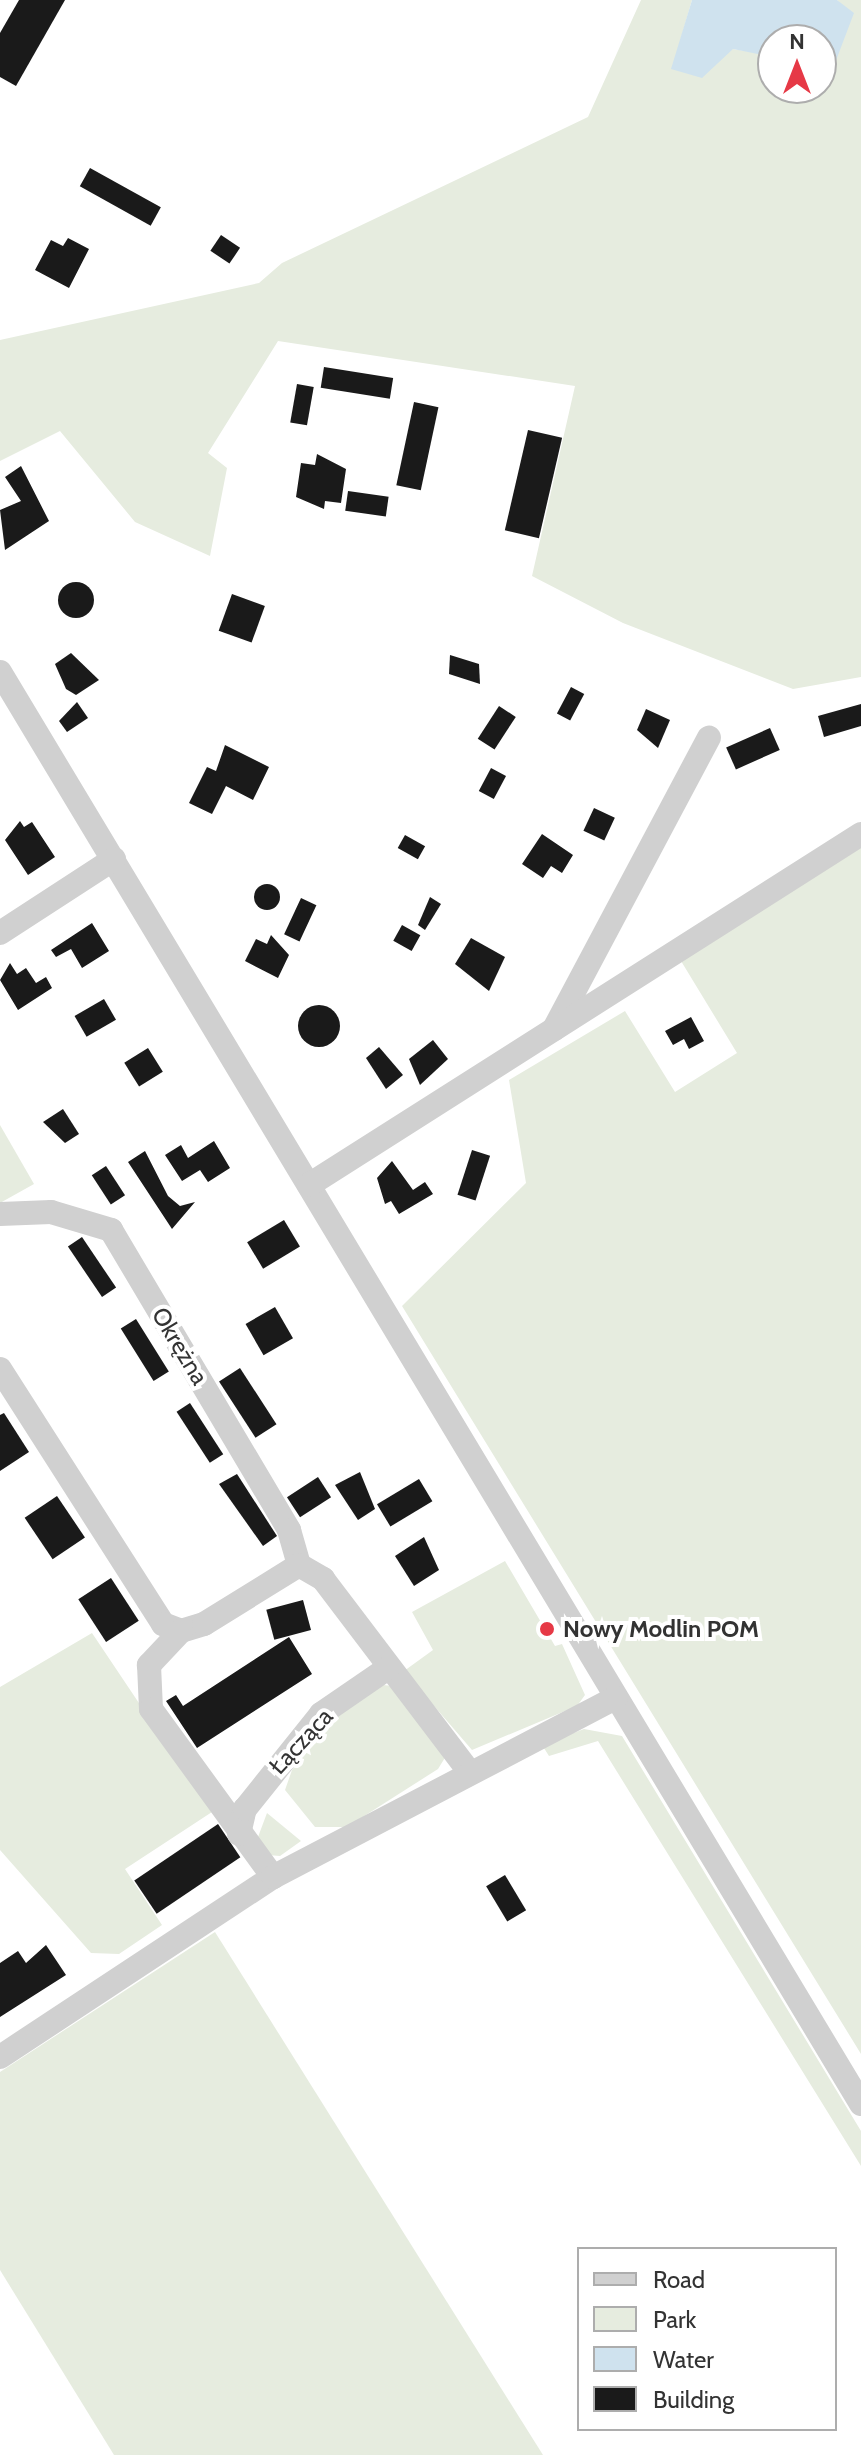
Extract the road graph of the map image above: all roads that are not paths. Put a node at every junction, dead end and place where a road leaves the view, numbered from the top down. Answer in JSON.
{"nodes":[{"id":1,"x":0,"y":672,"type":"edge"},
{"id":2,"x":709,"y":738,"type":"dead end"},
{"id":3,"x":861,"y":834,"type":"edge"},
{"id":4,"x":114,"y":859,"type":"junction"},
{"id":5,"x":0,"y":933,"type":"edge"},
{"id":6,"x":554,"y":1029,"type":"junction"},
{"id":7,"x":309,"y":1185,"type":"junction"},
{"id":8,"x":0,"y":1214,"type":"edge"},
{"id":9,"x":0,"y":1369,"type":"edge"},
{"id":10,"x":299,"y":1565,"type":"junction"},
{"id":11,"x":181,"y":1631,"type":"junction"},
{"id":12,"x":388,"y":1668,"type":"junction"},
{"id":13,"x":616,"y":1698,"type":"junction"},
{"id":14,"x":469,"y":1771,"type":"junction"},
{"id":15,"x":239,"y":1834,"type":"junction"},
{"id":16,"x":273,"y":1877,"type":"junction"},
{"id":17,"x":0,"y":2057,"type":"edge"},
{"id":18,"x":861,"y":2104,"type":"edge"}],
"edges":[{"from":1,"to":4,"type":"street"},
{"from":2,"to":6,"type":"street"},
{"from":3,"to":6,"type":"street"},
{"from":4,"to":5,"type":"street"},
{"from":4,"to":7,"type":"street"},
{"from":6,"to":7,"type":"street"},
{"from":7,"to":13,"type":"street"},
{"from":8,"to":10,"type":"street","name":"Okrężna"},
{"from":9,"to":11,"type":"street"},
{"from":10,"to":11,"type":"street"},
{"from":10,"to":12,"type":"street"},
{"from":11,"to":15,"type":"street"},
{"from":12,"to":14,"type":"street"},
{"from":12,"to":15,"type":"street","name":"Łącząca"},
{"from":13,"to":14,"type":"street"},
{"from":13,"to":18,"type":"street"},
{"from":14,"to":16,"type":"street"},
{"from":15,"to":16,"type":"street"},
{"from":16,"to":17,"type":"street"}]}
